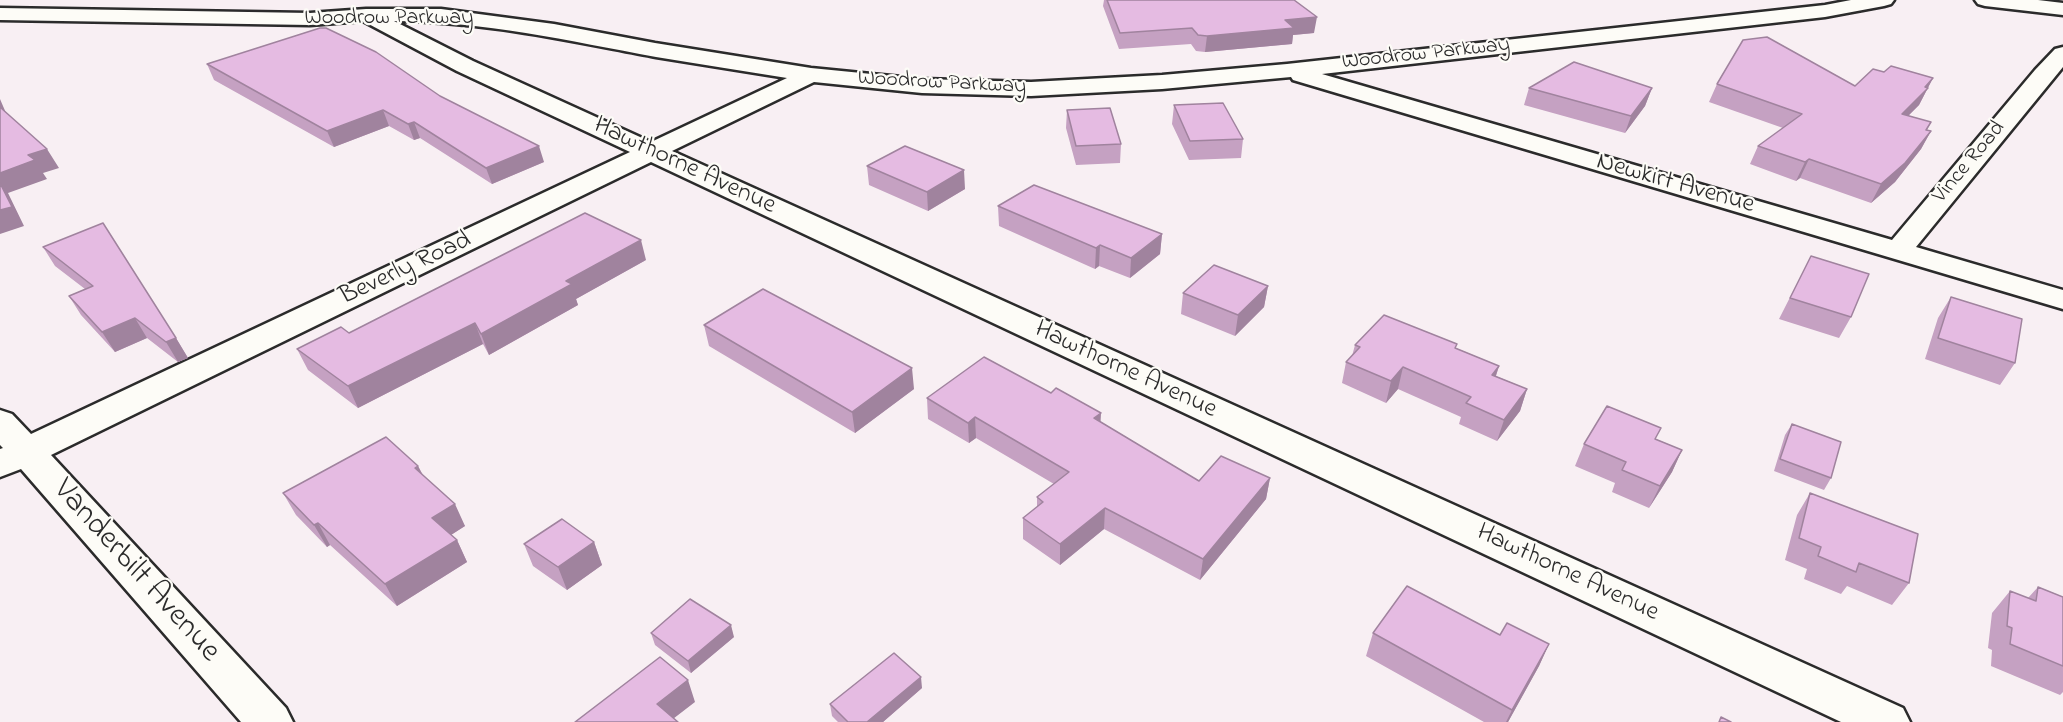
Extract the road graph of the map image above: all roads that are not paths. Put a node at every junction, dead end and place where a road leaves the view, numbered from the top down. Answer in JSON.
{"nodes":[{"id":1,"x":1884,"y":0,"type":"edge"},
{"id":2,"x":1985,"y":0,"type":"edge"},
{"id":3,"x":2063,"y":9,"type":"edge"},
{"id":4,"x":0,"y":14,"type":"edge"},
{"id":5,"x":366,"y":15,"type":"junction"},
{"id":6,"x":2063,"y":54,"type":"edge"},
{"id":7,"x":1287,"y":71,"type":"junction"},
{"id":8,"x":811,"y":75,"type":"junction"},
{"id":9,"x":2053,"y":77,"type":"edge"},
{"id":10,"x":652,"y":153,"type":"junction"},
{"id":11,"x":1898,"y":251,"type":"junction"},
{"id":12,"x":2063,"y":300,"type":"edge"},
{"id":13,"x":0,"y":422,"type":"edge"},
{"id":14,"x":13,"y":457,"type":"edge"},
{"id":15,"x":270,"y":722,"type":"edge"},
{"id":16,"x":1887,"y":722,"type":"edge"}],
"edges":[{"from":1,"to":7,"type":"street","name":"Woodrow Parkway"},
{"from":2,"to":3,"type":"street"},
{"from":4,"to":5,"type":"street","name":"Woodrow Parkway"},
{"from":5,"to":8,"type":"street","name":"Woodrow Parkway"},
{"from":5,"to":10,"type":"street","name":"Hawthorne Avenue"},
{"from":6,"to":9,"type":"street","name":"Vince Road"},
{"from":7,"to":8,"type":"street","name":"Woodrow Parkway"},
{"from":7,"to":11,"type":"street","name":"Newkirt Avenue"},
{"from":8,"to":10,"type":"street","name":"Beverly Road"},
{"from":9,"to":11,"type":"street","name":"Vince Road"},
{"from":10,"to":14,"type":"street","name":"Beverly Road"},
{"from":10,"to":16,"type":"street","name":"Hawthorne Avenue"},
{"from":11,"to":12,"type":"street","name":"Newkirt Avenue"},
{"from":13,"to":14,"type":"street","name":"Vanderbilt Avenue"},
{"from":14,"to":15,"type":"street","name":"Vanderbilt Avenue"}]}
